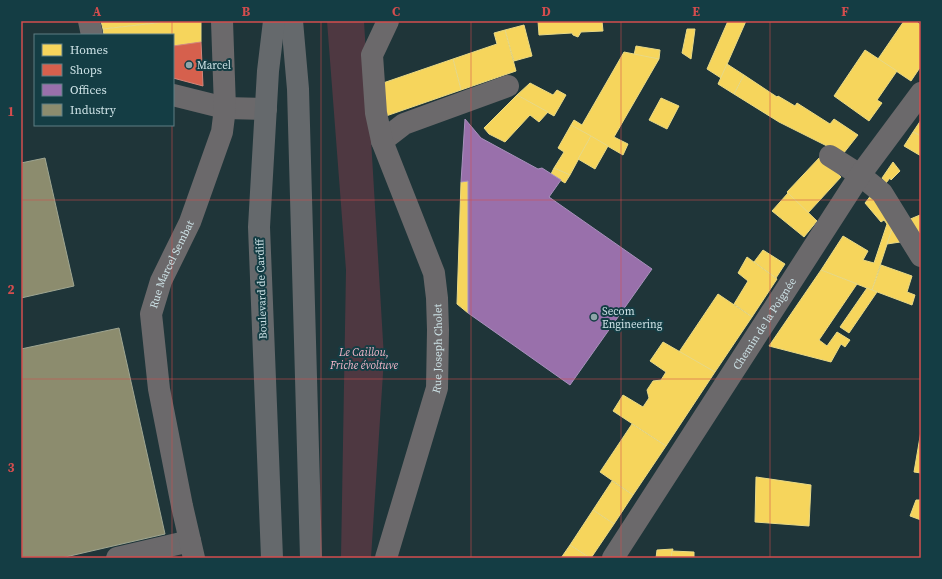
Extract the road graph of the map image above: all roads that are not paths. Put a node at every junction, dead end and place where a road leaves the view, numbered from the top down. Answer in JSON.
{"nodes":[{"id":1,"x":89,"y":21,"type":"edge"},
{"id":2,"x":222,"y":21,"type":"edge"},
{"id":3,"x":274,"y":21,"type":"edge"},
{"id":4,"x":292,"y":21,"type":"edge"},
{"id":5,"x":388,"y":21,"type":"edge"},
{"id":6,"x":92,"y":34,"type":"edge"},
{"id":7,"x":508,"y":86,"type":"dead end"},
{"id":8,"x":921,"y":93,"type":"edge"},
{"id":9,"x":174,"y":95,"type":"edge"},
{"id":10,"x":225,"y":108,"type":"junction"},
{"id":11,"x":266,"y":109,"type":"junction"},
{"id":12,"x":382,"y":141,"type":"junction"},
{"id":13,"x":830,"y":156,"type":"dead end"},
{"id":14,"x":860,"y":175,"type":"junction"},
{"id":15,"x":921,"y":256,"type":"edge"},
{"id":16,"x":192,"y":549,"type":"edge"},
{"id":17,"x":117,"y":558,"type":"edge"},
{"id":18,"x":272,"y":558,"type":"edge"},
{"id":19,"x":311,"y":558,"type":"edge"},
{"id":20,"x":386,"y":558,"type":"edge"},
{"id":21,"x":613,"y":558,"type":"edge"}],
"edges":[{"from":1,"to":6,"type":"street"},
{"from":2,"to":10,"type":"street","name":"Rue Marcel Sembat"},
{"from":3,"to":11,"type":"main road","name":"Boulevard de Cardiff"},
{"from":4,"to":19,"type":"main road"},
{"from":5,"to":12,"type":"street","name":"Rue Joseph Cholet"},
{"from":7,"to":12,"type":"street"},
{"from":8,"to":14,"type":"street","name":"Chemin de la Poignée"},
{"from":9,"to":10,"type":"street"},
{"from":10,"to":11,"type":"street"},
{"from":10,"to":16,"type":"street","name":"Rue Marcel Sembat"},
{"from":11,"to":18,"type":"main road","name":"Boulevard de Cardiff"},
{"from":12,"to":20,"type":"street","name":"Rue Joseph Cholet"},
{"from":13,"to":14,"type":"street"},
{"from":14,"to":15,"type":"street"},
{"from":14,"to":21,"type":"street","name":"Chemin de la Poignée"},
{"from":16,"to":17,"type":"street"}]}
